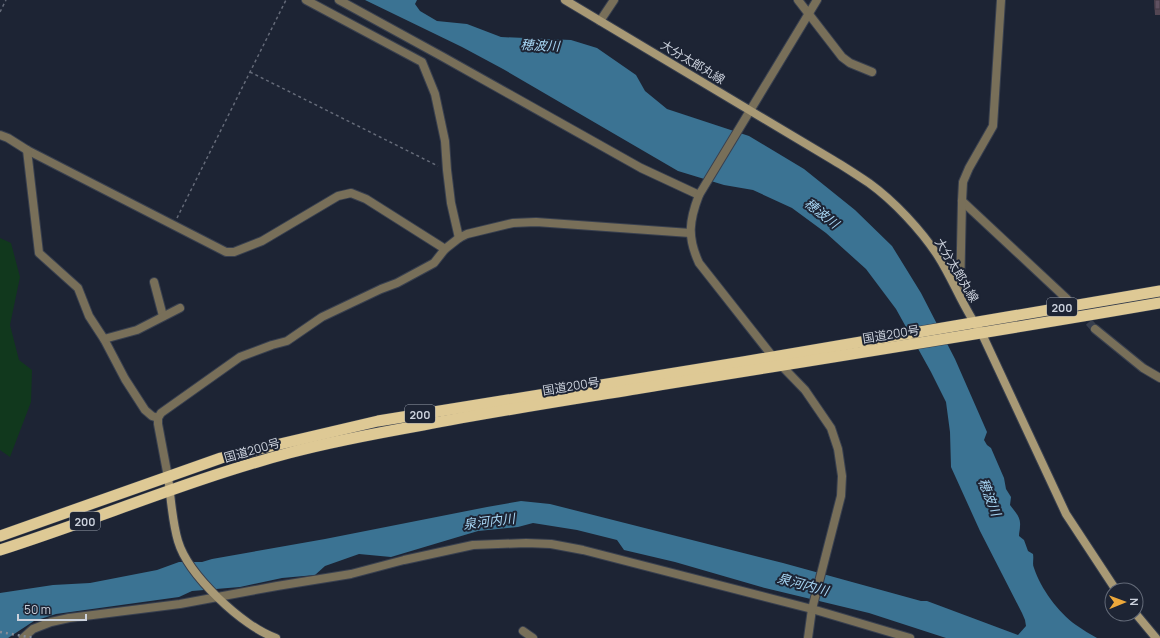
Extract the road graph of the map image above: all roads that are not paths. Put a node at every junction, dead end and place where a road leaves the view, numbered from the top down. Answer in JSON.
{"nodes":[{"id":1,"x":306,"y":0,"type":"edge"},
{"id":2,"x":339,"y":0,"type":"edge"},
{"id":3,"x":565,"y":0,"type":"edge"},
{"id":4,"x":614,"y":0,"type":"edge"},
{"id":5,"x":798,"y":0,"type":"edge"},
{"id":6,"x":817,"y":0,"type":"edge"},
{"id":7,"x":1001,"y":0,"type":"edge"},
{"id":8,"x":809,"y":14,"type":"junction"},
{"id":9,"x":600,"y":21,"type":"junction"},
{"id":10,"x":872,"y":72,"type":"dead end"},
{"id":11,"x":749,"y":113,"type":"junction"},
{"id":12,"x":0,"y":135,"type":"edge"},
{"id":13,"x":27,"y":150,"type":"junction"},
{"id":14,"x":699,"y":195,"type":"junction"},
{"id":15,"x":962,"y":201,"type":"junction"},
{"id":16,"x":690,"y":233,"type":"junction"},
{"id":17,"x":459,"y":238,"type":"junction"},
{"id":18,"x":445,"y":249,"type":"junction"},
{"id":19,"x":154,"y":282,"type":"dead end"},
{"id":20,"x":1160,"y":290,"type":"edge"},
{"id":21,"x":960,"y":295,"type":"junction"},
{"id":22,"x":1067,"y":299,"type":"dead end"},
{"id":23,"x":1160,"y":303,"type":"edge"},
{"id":24,"x":180,"y":308,"type":"dead end"},
{"id":25,"x":163,"y":316,"type":"junction"},
{"id":26,"x":969,"y":323,"type":"junction"},
{"id":27,"x":1096,"y":328,"type":"tunnel mouth"},
{"id":28,"x":982,"y":334,"type":"junction"},
{"id":29,"x":104,"y":339,"type":"junction"},
{"id":30,"x":854,"y":348,"type":"junction"},
{"id":31,"x":773,"y":357,"type":"junction"},
{"id":32,"x":782,"y":366,"type":"junction"},
{"id":33,"x":1160,"y":378,"type":"edge"},
{"id":34,"x":158,"y":418,"type":"junction"},
{"id":35,"x":168,"y":477,"type":"junction"},
{"id":36,"x":170,"y":491,"type":"junction"},
{"id":37,"x":0,"y":536,"type":"edge"},
{"id":38,"x":0,"y":550,"type":"edge"},
{"id":39,"x":1111,"y":582,"type":"edge"},
{"id":40,"x":216,"y":597,"type":"junction"},
{"id":41,"x":812,"y":609,"type":"junction"},
{"id":42,"x":1143,"y":622,"type":"edge"},
{"id":43,"x":523,"y":631,"type":"dead end"},
{"id":44,"x":23,"y":638,"type":"edge"},
{"id":45,"x":276,"y":638,"type":"edge"},
{"id":46,"x":533,"y":638,"type":"edge"},
{"id":47,"x":808,"y":638,"type":"edge"},
{"id":48,"x":910,"y":638,"type":"edge"},
{"id":49,"x":1156,"y":638,"type":"edge"}],
"edges":[{"from":1,"to":17,"type":"street"},
{"from":2,"to":14,"type":"street"},
{"from":3,"to":9,"type":"main road","name":"大分太郎丸線"},
{"from":4,"to":9,"type":"street"},
{"from":5,"to":8,"type":"street"},
{"from":6,"to":8,"type":"street"},
{"from":7,"to":15,"type":"street"},
{"from":8,"to":10,"type":"street"},
{"from":8,"to":11,"type":"street"},
{"from":9,"to":11,"type":"main road","name":"大分太郎丸線"},
{"from":11,"to":14,"type":"street"},
{"from":11,"to":21,"type":"main road","name":"大分太郎丸線"},
{"from":12,"to":13,"type":"street"},
{"from":13,"to":18,"type":"street"},
{"from":13,"to":29,"type":"street"},
{"from":14,"to":16,"type":"street"},
{"from":15,"to":21,"type":"street"},
{"from":15,"to":22,"type":"street"},
{"from":16,"to":17,"type":"street"},
{"from":16,"to":31,"type":"street"},
{"from":17,"to":18,"type":"street"},
{"from":18,"to":34,"type":"street"},
{"from":19,"to":25,"type":"street"},
{"from":20,"to":26,"type":"highway","name":"国道200号","number":"200"},
{"from":21,"to":26,"type":"main road","name":"大分太郎丸線"},
{"from":23,"to":28,"type":"highway","name":"国道200号","number":"200"},
{"from":24,"to":25,"type":"street"},
{"from":25,"to":29,"type":"street"},
{"from":26,"to":28,"type":"main road","name":"大分太郎丸線"},
{"from":26,"to":30,"type":"highway","name":"国道200号","number":"200"},
{"from":27,"to":33,"type":"street"},
{"from":28,"to":30,"type":"highway","name":"国道200号","number":"200"},
{"from":28,"to":39,"type":"main road","name":"大分太郎丸線"},
{"from":29,"to":34,"type":"street"},
{"from":30,"to":31,"type":"highway","name":"国道200号","number":"200"},
{"from":30,"to":32,"type":"highway","name":"国道200号","number":"200"},
{"from":31,"to":32,"type":"street"},
{"from":31,"to":35,"type":"highway","name":"国道200号","number":"200"},
{"from":32,"to":36,"type":"highway","name":"国道200号","number":"200"},
{"from":32,"to":41,"type":"street"},
{"from":34,"to":35,"type":"street"},
{"from":35,"to":36,"type":"main road"},
{"from":35,"to":37,"type":"highway","name":"国道200号","number":"200"},
{"from":36,"to":38,"type":"highway","name":"国道200号","number":"200"},
{"from":36,"to":40,"type":"main road"},
{"from":40,"to":41,"type":"street"},
{"from":40,"to":44,"type":"street"},
{"from":40,"to":45,"type":"main road"},
{"from":41,"to":47,"type":"street"},
{"from":41,"to":48,"type":"street"},
{"from":42,"to":49,"type":"main road"},
{"from":43,"to":46,"type":"street"}]}
